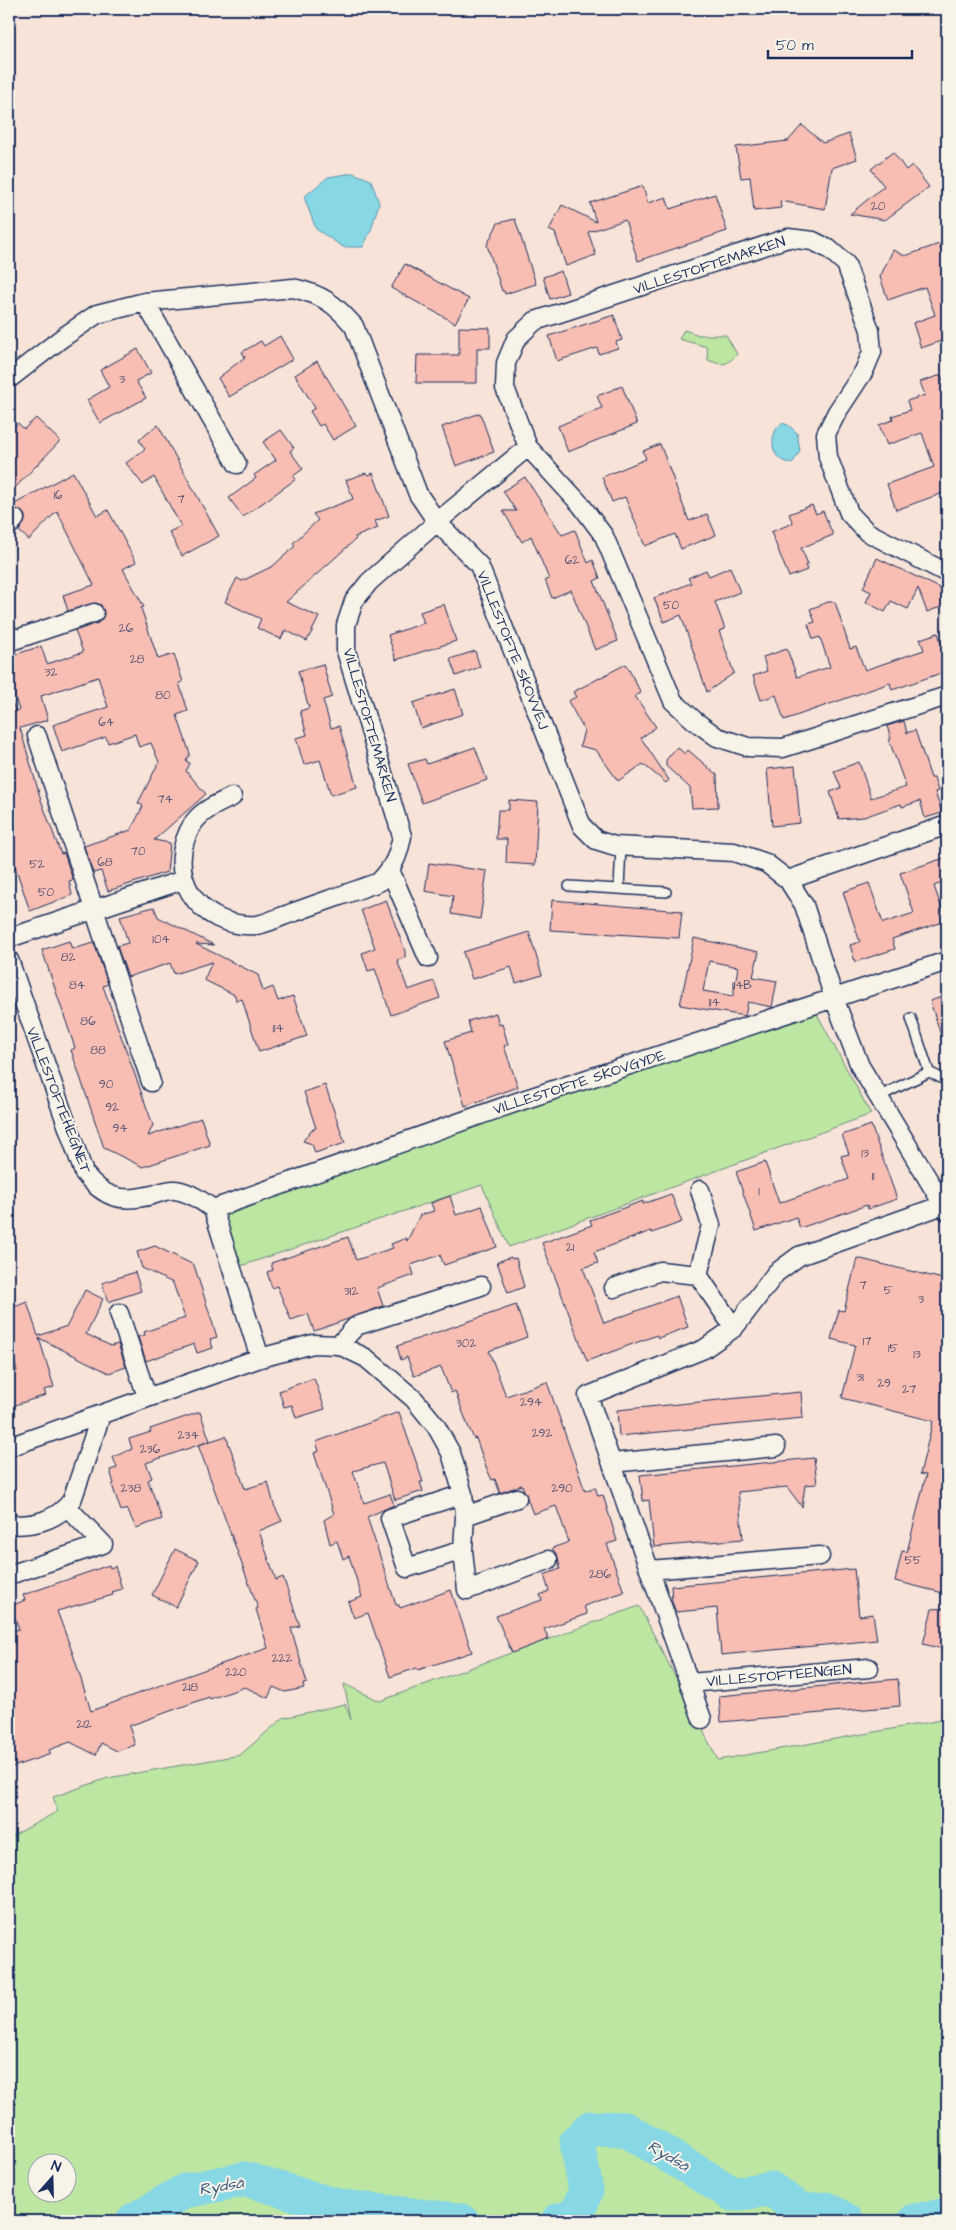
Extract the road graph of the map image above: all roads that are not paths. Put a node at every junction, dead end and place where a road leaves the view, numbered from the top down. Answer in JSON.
{"nodes":[{"id":1,"x":145,"y":302,"type":"junction"},
{"id":2,"x":9,"y":379,"type":"edge"},
{"id":3,"x":528,"y":447,"type":"junction"},
{"id":4,"x":236,"y":464,"type":"dead end"},
{"id":5,"x":437,"y":522,"type":"junction"},
{"id":6,"x":947,"y":573,"type":"edge"},
{"id":7,"x":94,"y":613,"type":"dead end"},
{"id":8,"x":9,"y":634,"type":"edge"},
{"id":9,"x":947,"y":696,"type":"edge"},
{"id":10,"x":36,"y":736,"type":"dead end"},
{"id":11,"x":232,"y":797,"type":"dead end"},
{"id":12,"x":947,"y":826,"type":"edge"},
{"id":13,"x":621,"y":846,"type":"junction"},
{"id":14,"x":390,"y":870,"type":"junction"},
{"id":15,"x":183,"y":880,"type":"junction"},
{"id":16,"x":788,"y":880,"type":"junction"},
{"id":17,"x":569,"y":886,"type":"dead end"},
{"id":18,"x":619,"y":889,"type":"junction"},
{"id":19,"x":666,"y":892,"type":"dead end"},
{"id":20,"x":94,"y":911,"type":"junction"},
{"id":21,"x":9,"y":938,"type":"edge"},
{"id":22,"x":428,"y":958,"type":"dead end"},
{"id":23,"x":9,"y":960,"type":"edge"},
{"id":24,"x":947,"y":961,"type":"edge"},
{"id":25,"x":834,"y":998,"type":"junction"},
{"id":26,"x":15,"y":1000,"type":"edge"},
{"id":27,"x":911,"y":1018,"type":"dead end"},
{"id":28,"x":930,"y":1072,"type":"junction"},
{"id":29,"x":947,"y":1081,"type":"edge"},
{"id":30,"x":151,"y":1082,"type":"dead end"},
{"id":31,"x":878,"y":1097,"type":"junction"},
{"id":32,"x":700,"y":1190,"type":"dead end"},
{"id":33,"x":945,"y":1208,"type":"edge"},
{"id":34,"x":213,"y":1209,"type":"junction"},
{"id":35,"x":698,"y":1274,"type":"junction"},
{"id":36,"x":481,"y":1286,"type":"dead end"},
{"id":37,"x":614,"y":1288,"type":"dead end"},
{"id":38,"x":119,"y":1313,"type":"dead end"},
{"id":39,"x":734,"y":1328,"type":"junction"},
{"id":40,"x":340,"y":1345,"type":"junction"},
{"id":41,"x":260,"y":1358,"type":"junction"},
{"id":42,"x":147,"y":1397,"type":"junction"},
{"id":43,"x":101,"y":1415,"type":"junction"},
{"id":44,"x":9,"y":1447,"type":"edge"},
{"id":45,"x":776,"y":1447,"type":"dead end"},
{"id":46,"x":612,"y":1463,"type":"junction"},
{"id":47,"x":463,"y":1494,"type":"junction"},
{"id":48,"x":517,"y":1498,"type":"dead end"},
{"id":49,"x":67,"y":1506,"type":"junction"},
{"id":50,"x":465,"y":1516,"type":"junction"},
{"id":51,"x":9,"y":1524,"type":"edge"},
{"id":52,"x":463,"y":1550,"type":"junction"},
{"id":53,"x":820,"y":1556,"type":"dead end"},
{"id":54,"x":548,"y":1560,"type":"dead end"},
{"id":55,"x":650,"y":1570,"type":"junction"},
{"id":56,"x":9,"y":1575,"type":"edge"},
{"id":57,"x":869,"y":1668,"type":"dead end"},
{"id":58,"x":689,"y":1683,"type":"junction"},
{"id":59,"x":702,"y":1719,"type":"dead end"}],
"edges":[{"from":1,"to":2,"type":"street","name":"VILLESTOFTE SKOVVEJ"},
{"from":1,"to":4,"type":"street"},
{"from":1,"to":5,"type":"street","name":"VILLESTOFTE SKOVVEJ"},
{"from":3,"to":5,"type":"street","name":"VILLESTOFTEMARKEN"},
{"from":3,"to":6,"type":"street","name":"VILLESTOFTEMARKEN"},
{"from":3,"to":9,"type":"street","name":"VILLESTOFTEMARKEN"},
{"from":5,"to":13,"type":"street","name":"VILLESTOFTE SKOVVEJ"},
{"from":5,"to":14,"type":"street","name":"VILLESTOFTEMARKEN"},
{"from":7,"to":8,"type":"street"},
{"from":10,"to":20,"type":"street"},
{"from":11,"to":15,"type":"street"},
{"from":12,"to":16,"type":"street"},
{"from":13,"to":16,"type":"street","name":"VILLESTOFTE SKOVVEJ"},
{"from":13,"to":18,"type":"lane"},
{"from":14,"to":15,"type":"street","name":"VILLESTOFTEMARKEN"},
{"from":14,"to":22,"type":"street"},
{"from":15,"to":20,"type":"street"},
{"from":16,"to":25,"type":"street","name":"VILLESTOFTE SKOVVEJ"},
{"from":17,"to":18,"type":"lane"},
{"from":18,"to":19,"type":"lane"},
{"from":20,"to":21,"type":"street"},
{"from":20,"to":30,"type":"street"},
{"from":23,"to":26,"type":"street","name":"VILLESTOFTEHEGNET"},
{"from":24,"to":25,"type":"street","name":"VILLESTOFTE SKOVGYDE"},
{"from":25,"to":31,"type":"street","name":"VILLESTOFTE SKOVVEJ"},
{"from":25,"to":34,"type":"street","name":"VILLESTOFTE SKOVGYDE"},
{"from":26,"to":34,"type":"street","name":"VILLESTOFTEHEGNET"},
{"from":27,"to":28,"type":"lane"},
{"from":28,"to":29,"type":"lane"},
{"from":28,"to":31,"type":"lane"},
{"from":31,"to":33,"type":"street","name":"VILLESTOFTE SKOVVEJ"},
{"from":32,"to":35,"type":"street"},
{"from":33,"to":39,"type":"street","name":"VILLESTOFTEENGEN"},
{"from":34,"to":41,"type":"street"},
{"from":35,"to":37,"type":"street"},
{"from":35,"to":39,"type":"street"},
{"from":36,"to":40,"type":"street"},
{"from":38,"to":42,"type":"street"},
{"from":39,"to":46,"type":"street","name":"VILLESTOFTEENGEN"},
{"from":40,"to":41,"type":"street"},
{"from":40,"to":47,"type":"street"},
{"from":41,"to":42,"type":"street"},
{"from":42,"to":43,"type":"street"},
{"from":43,"to":44,"type":"street"},
{"from":43,"to":49,"type":"street"},
{"from":45,"to":46,"type":"street"},
{"from":46,"to":55,"type":"street","name":"VILLESTOFTEENGEN"},
{"from":47,"to":50,"type":"street"},
{"from":47,"to":52,"type":"street"},
{"from":48,"to":50,"type":"street"},
{"from":49,"to":51,"type":"street"},
{"from":49,"to":56,"type":"street"},
{"from":50,"to":52,"type":"street"},
{"from":52,"to":54,"type":"street"},
{"from":53,"to":55,"type":"street"},
{"from":55,"to":58,"type":"street","name":"VILLESTOFTEENGEN"},
{"from":57,"to":58,"type":"street","name":"VILLESTOFTEENGEN"},
{"from":58,"to":59,"type":"street","name":"VILLESTOFTEENGEN"}]}
